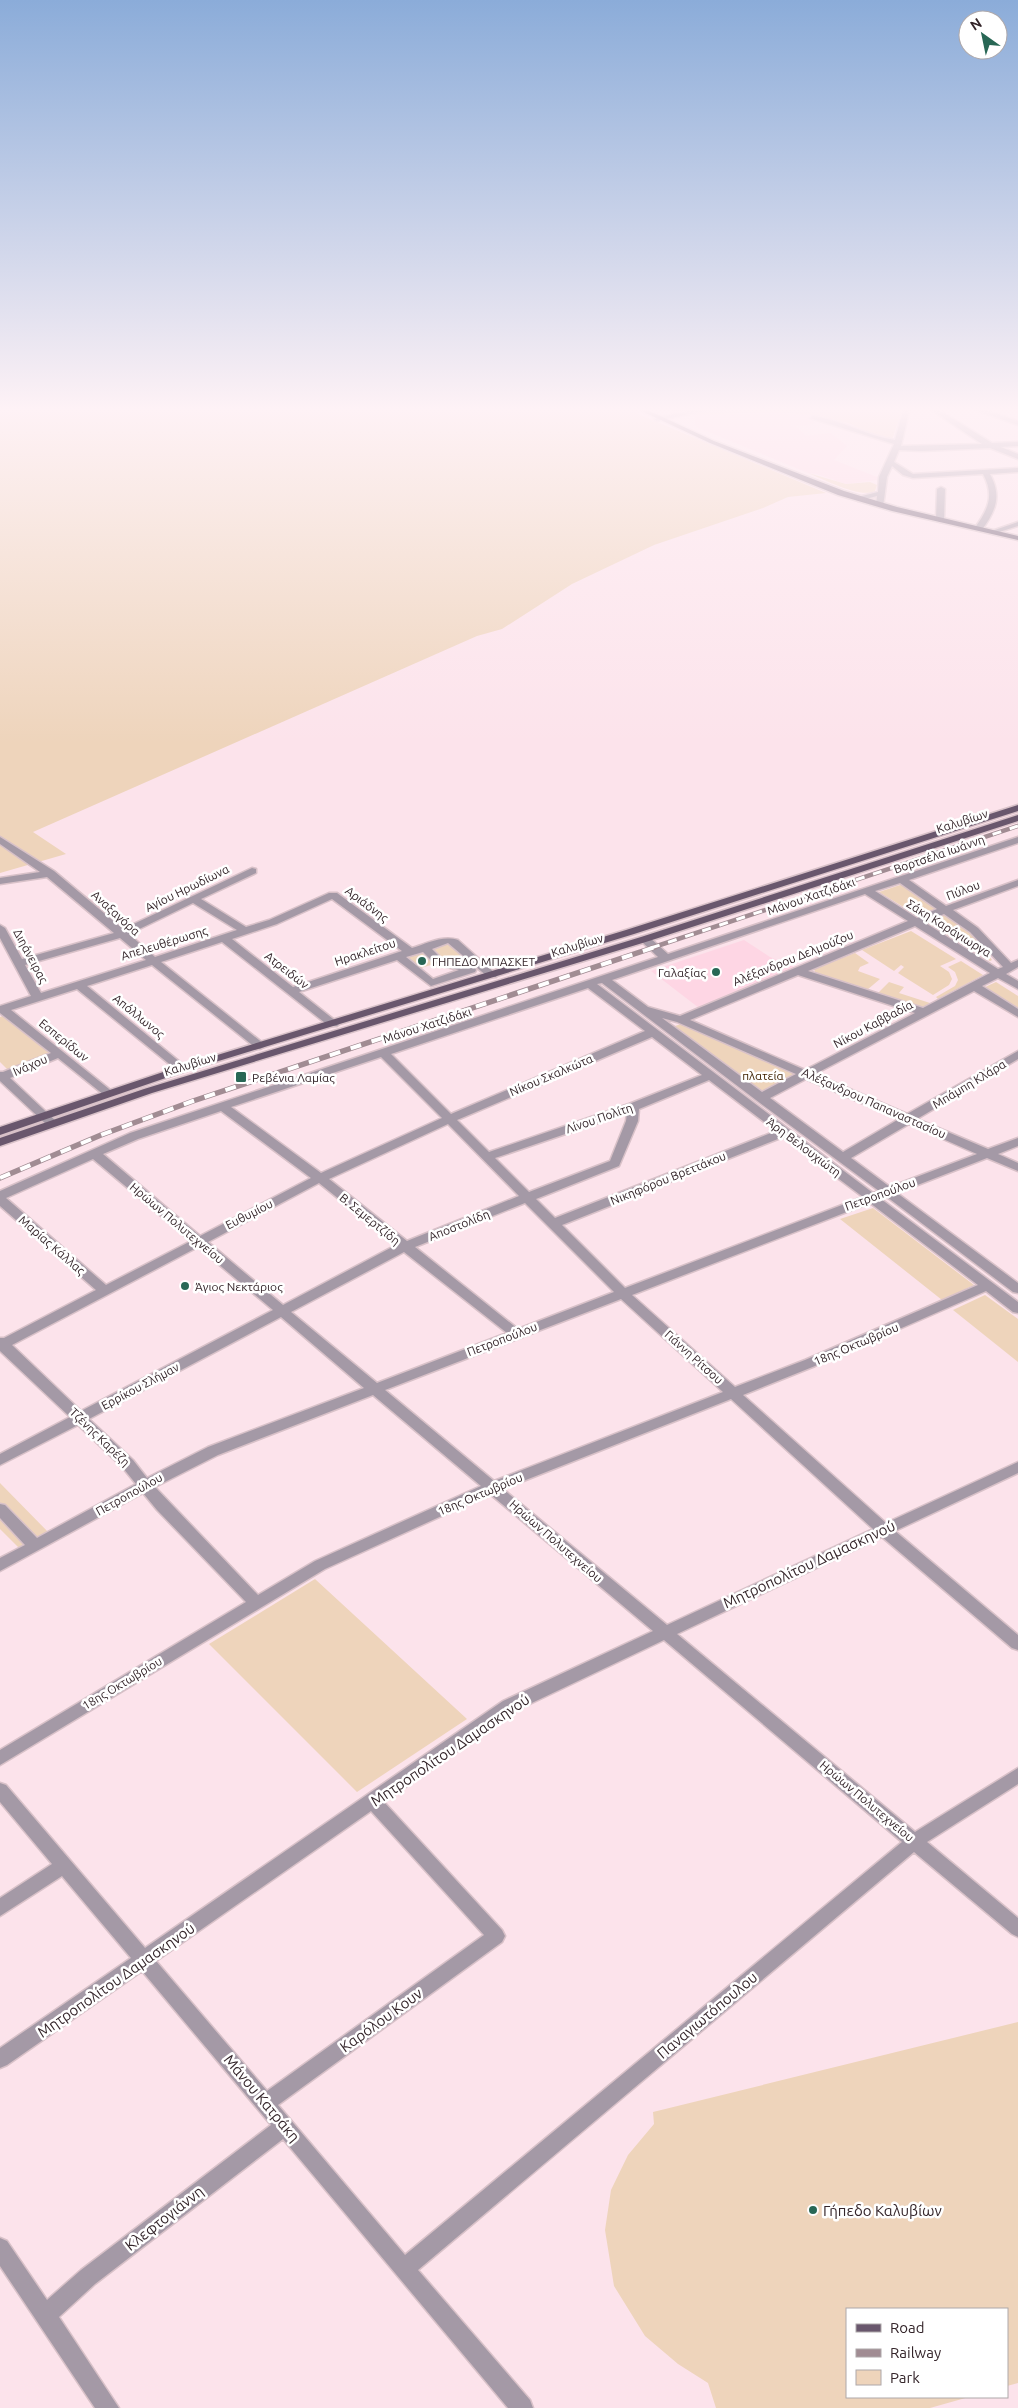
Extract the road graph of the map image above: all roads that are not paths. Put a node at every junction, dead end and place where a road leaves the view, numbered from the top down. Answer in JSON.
{"nodes":[{"id":1,"x":985,"y":519,"type":"edge"},
{"id":2,"x":940,"y":520,"type":"edge"},
{"id":3,"x":1018,"y":524,"type":"edge"},
{"id":4,"x":978,"y":529,"type":"junction"},
{"id":5,"x":993,"y":532,"type":"junction"},
{"id":6,"x":1018,"y":538,"type":"edge"},
{"id":7,"x":1018,"y":808,"type":"edge"},
{"id":8,"x":1018,"y":818,"type":"edge"},
{"id":9,"x":0,"y":840,"type":"edge"},
{"id":10,"x":1018,"y":840,"type":"edge"},
{"id":11,"x":252,"y":871,"type":"dead end"},
{"id":12,"x":50,"y":873,"type":"junction"},
{"id":13,"x":902,"y":880,"type":"junction"},
{"id":14,"x":0,"y":881,"type":"edge"},
{"id":15,"x":1018,"y":883,"type":"edge"},
{"id":16,"x":868,"y":891,"type":"junction"},
{"id":17,"x":333,"y":895,"type":"joint"},
{"id":18,"x":194,"y":899,"type":"junction"},
{"id":19,"x":947,"y":909,"type":"junction"},
{"id":20,"x":917,"y":922,"type":"junction"},
{"id":21,"x":0,"y":928,"type":"edge"},
{"id":22,"x":246,"y":931,"type":"junction"},
{"id":23,"x":121,"y":934,"type":"junction"},
{"id":24,"x":224,"y":938,"type":"junction"},
{"id":25,"x":645,"y":939,"type":"junction"},
{"id":26,"x":424,"y":947,"type":"junction"},
{"id":27,"x":410,"y":952,"type":"junction"},
{"id":28,"x":398,"y":956,"type":"junction"},
{"id":29,"x":667,"y":959,"type":"junction"},
{"id":30,"x":153,"y":960,"type":"junction"},
{"id":31,"x":19,"y":963,"type":"junction"},
{"id":32,"x":445,"y":964,"type":"junction"},
{"id":33,"x":1014,"y":965,"type":"edge"},
{"id":34,"x":797,"y":971,"type":"junction"},
{"id":35,"x":419,"y":973,"type":"junction"},
{"id":36,"x":998,"y":973,"type":"junction"},
{"id":37,"x":492,"y":975,"type":"junction"},
{"id":38,"x":605,"y":980,"type":"junction"},
{"id":39,"x":78,"y":984,"type":"junction"},
{"id":40,"x":591,"y":985,"type":"junction"},
{"id":41,"x":974,"y":986,"type":"junction"},
{"id":42,"x":1018,"y":986,"type":"edge"},
{"id":43,"x":292,"y":991,"type":"junction"},
{"id":44,"x":37,"y":997,"type":"junction"},
{"id":45,"x":2,"y":1009,"type":"edge"},
{"id":46,"x":645,"y":1010,"type":"junction"},
{"id":47,"x":924,"y":1012,"type":"junction"},
{"id":48,"x":1018,"y":1014,"type":"edge"},
{"id":49,"x":681,"y":1020,"type":"junction"},
{"id":50,"x":333,"y":1024,"type":"junction"},
{"id":51,"x":653,"y":1032,"type":"junction"},
{"id":52,"x":260,"y":1046,"type":"junction"},
{"id":53,"x":58,"y":1054,"type":"junction"},
{"id":54,"x":385,"y":1054,"type":"junction"},
{"id":55,"x":1018,"y":1054,"type":"edge"},
{"id":56,"x":182,"y":1069,"type":"junction"},
{"id":57,"x":807,"y":1074,"type":"junction"},
{"id":58,"x":1,"y":1076,"type":"edge"},
{"id":59,"x":710,"y":1076,"type":"junction"},
{"id":60,"x":108,"y":1093,"type":"junction"},
{"id":61,"x":760,"y":1098,"type":"junction"},
{"id":62,"x":223,"y":1106,"type":"junction"},
{"id":63,"x":633,"y":1107,"type":"junction"},
{"id":64,"x":910,"y":1118,"type":"junction"},
{"id":65,"x":48,"y":1119,"type":"junction"},
{"id":66,"x":450,"y":1119,"type":"junction"},
{"id":67,"x":0,"y":1131,"type":"edge"},
{"id":68,"x":784,"y":1132,"type":"junction"},
{"id":69,"x":0,"y":1142,"type":"edge"},
{"id":70,"x":1018,"y":1142,"type":"edge"},
{"id":71,"x":94,"y":1153,"type":"junction"},
{"id":72,"x":989,"y":1154,"type":"junction"},
{"id":73,"x":487,"y":1157,"type":"junction"},
{"id":74,"x":842,"y":1158,"type":"junction"},
{"id":75,"x":1018,"y":1167,"type":"edge"},
{"id":76,"x":320,"y":1178,"type":"junction"},
{"id":77,"x":887,"y":1191,"type":"junction"},
{"id":78,"x":0,"y":1196,"type":"edge"},
{"id":79,"x":870,"y":1197,"type":"junction"},
{"id":80,"x":527,"y":1198,"type":"junction"},
{"id":81,"x":0,"y":1200,"type":"edge"},
{"id":82,"x":553,"y":1224,"type":"junction"},
{"id":83,"x":198,"y":1241,"type":"junction"},
{"id":84,"x":405,"y":1246,"type":"junction"},
{"id":85,"x":987,"y":1286,"type":"junction"},
{"id":86,"x":1018,"y":1289,"type":"edge"},
{"id":87,"x":105,"y":1291,"type":"junction"},
{"id":88,"x":622,"y":1294,"type":"junction"},
{"id":89,"x":1018,"y":1310,"type":"edge"},
{"id":90,"x":280,"y":1311,"type":"junction"},
{"id":91,"x":516,"y":1333,"type":"junction"},
{"id":92,"x":1,"y":1345,"type":"edge"},
{"id":93,"x":374,"y":1388,"type":"junction"},
{"id":94,"x":734,"y":1393,"type":"junction"},
{"id":95,"x":80,"y":1418,"type":"junction"},
{"id":96,"x":0,"y":1460,"type":"edge"},
{"id":97,"x":1018,"y":1467,"type":"edge"},
{"id":98,"x":146,"y":1485,"type":"junction"},
{"id":99,"x":493,"y":1487,"type":"junction"},
{"id":100,"x":0,"y":1509,"type":"edge"},
{"id":101,"x":884,"y":1529,"type":"junction"},
{"id":102,"x":35,"y":1546,"type":"junction"},
{"id":103,"x":0,"y":1565,"type":"edge"},
{"id":104,"x":256,"y":1602,"type":"junction"},
{"id":105,"x":663,"y":1632,"type":"junction"},
{"id":106,"x":1018,"y":1644,"type":"edge"},
{"id":107,"x":0,"y":1758,"type":"edge"},
{"id":108,"x":1018,"y":1775,"type":"edge"},
{"id":109,"x":0,"y":1790,"type":"edge"},
{"id":110,"x":373,"y":1802,"type":"junction"},
{"id":111,"x":915,"y":1840,"type":"junction"},
{"id":112,"x":64,"y":1865,"type":"junction"},
{"id":113,"x":0,"y":1908,"type":"edge"},
{"id":114,"x":1018,"y":1929,"type":"edge"},
{"id":115,"x":145,"y":1960,"type":"junction"},
{"id":116,"x":0,"y":2060,"type":"edge"},
{"id":117,"x":266,"y":2103,"type":"junction"},
{"id":118,"x":285,"y":2126,"type":"junction"},
{"id":119,"x":0,"y":2248,"type":"edge"},
{"id":120,"x":405,"y":2268,"type":"junction"},
{"id":121,"x":46,"y":2314,"type":"junction"},
{"id":122,"x":108,"y":2408,"type":"edge"},
{"id":123,"x":522,"y":2408,"type":"edge"}],
"edges":[{"from":1,"to":4,"type":"street"},
{"from":2,"to":4,"type":"main road"},
{"from":3,"to":5,"type":"street"},
{"from":4,"to":5,"type":"main road"},
{"from":5,"to":6,"type":"main road"},
{"from":7,"to":37,"type":"main road","name":"Καλυβίων"},
{"from":8,"to":25,"type":"main road","name":"Καλυβίων"},
{"from":9,"to":12,"type":"street","name":"Αναξαγόρα"},
{"from":10,"to":13,"type":"street","name":"Βορτσέλα Ιωάννη"},
{"from":11,"to":18,"type":"street","name":"Αγίου Ηρωδίωνα"},
{"from":12,"to":14,"type":"street"},
{"from":12,"to":23,"type":"street","name":"Αναξαγόρα"},
{"from":13,"to":16,"type":"street","name":"Βορτσέλα Ιωάννη"},
{"from":13,"to":19,"type":"street"},
{"from":15,"to":19,"type":"street","name":"Πύλου"},
{"from":16,"to":20,"type":"street","name":"Σάκη Καράγιωργα"},
{"from":16,"to":29,"type":"street","name":"Μάνου Χατζιδάκι"},
{"from":17,"to":22,"type":"street","name":"Απελευθέρωσης"},
{"from":17,"to":27,"type":"street","name":"Αριάδνης"},
{"from":18,"to":22,"type":"street"},
{"from":18,"to":23,"type":"street","name":"Αγίου Ηρωδίωνα"},
{"from":19,"to":20,"type":"street","name":"Πύλου"},
{"from":19,"to":33,"type":"street"},
{"from":20,"to":34,"type":"street","name":"Αλέξανδρου Δελμούζου"},
{"from":20,"to":36,"type":"street","name":"Σάκη Καράγιωργα"},
{"from":21,"to":31,"type":"street","name":"Διηάνειρας"},
{"from":22,"to":24,"type":"street","name":"Απελευθέρωσης"},
{"from":23,"to":30,"type":"street","name":"Αναξαγόρα"},
{"from":23,"to":31,"type":"street","name":"Αγίου Ηρωδίωνα"},
{"from":24,"to":30,"type":"street","name":"Απελευθέρωσης"},
{"from":24,"to":43,"type":"street","name":"Ατρειδών"},
{"from":25,"to":29,"type":"street"},
{"from":25,"to":65,"type":"main road","name":"Καλυβίων"},
{"from":26,"to":27,"type":"street","name":"Ηρακλείτου"},
{"from":26,"to":32,"type":"street"},
{"from":26,"to":37,"type":"street","name":"Ηρακλείτου"},
{"from":27,"to":28,"type":"street","name":"Ηρακλείτου"},
{"from":28,"to":35,"type":"street"},
{"from":28,"to":43,"type":"street","name":"Ηρακλείτου"},
{"from":29,"to":38,"type":"street","name":"Μάνου Χατζιδάκι"},
{"from":30,"to":39,"type":"street","name":"Απελευθέρωσης"},
{"from":30,"to":52,"type":"street","name":"Αναξαγόρα"},
{"from":31,"to":44,"type":"street","name":"Διηάνειρας"},
{"from":32,"to":35,"type":"street"},
{"from":32,"to":35,"type":"street"},
{"from":33,"to":36,"type":"street","name":"Νίκου Καββαδία"},
{"from":34,"to":47,"type":"street"},
{"from":34,"to":49,"type":"street","name":"Αλέξανδρου Δελμούζου"},
{"from":36,"to":41,"type":"street","name":"Νίκου Καββαδία"},
{"from":36,"to":42,"type":"street","name":"Σάκη Καράγιωργα"},
{"from":37,"to":50,"type":"main road","name":"Καλυβίων"},
{"from":38,"to":40,"type":"street","name":"Μάνου Χατζιδάκι"},
{"from":38,"to":46,"type":"street","name":"Άρη Βελουχιώτη"},
{"from":39,"to":44,"type":"street","name":"Απελευθέρωσης"},
{"from":39,"to":56,"type":"street","name":"Απόλλωνος"},
{"from":40,"to":51,"type":"street","name":"Άρη Βελουχιώτη"},
{"from":40,"to":54,"type":"street","name":"Μάνου Χατζιδάκι"},
{"from":41,"to":47,"type":"street","name":"Νίκου Καββαδία"},
{"from":41,"to":48,"type":"street"},
{"from":43,"to":50,"type":"street","name":"Ατρειδών"},
{"from":44,"to":45,"type":"street","name":"Απελευθέρωσης"},
{"from":45,"to":53,"type":"street","name":"Εσπερίδων"},
{"from":46,"to":49,"type":"street","name":"Αλέξανδρου Παπαναστασίου"},
{"from":46,"to":61,"type":"street","name":"Άρη Βελουχιώτη"},
{"from":47,"to":57,"type":"street","name":"Νίκου Καββαδία"},
{"from":49,"to":57,"type":"street","name":"Αλέξανδρου Παπαναστασίου"},
{"from":50,"to":52,"type":"main road","name":"Καλυβίων"},
{"from":51,"to":59,"type":"street","name":"Άρη Βελουχιώτη"},
{"from":51,"to":66,"type":"street","name":"Νίκου Σκαλκώτα"},
{"from":52,"to":56,"type":"main road","name":"Καλυβίων"},
{"from":53,"to":58,"type":"street","name":"Ινάχου"},
{"from":53,"to":60,"type":"street","name":"Εσπερίδων"},
{"from":54,"to":62,"type":"street","name":"Μάνου Χατζιδάκι"},
{"from":54,"to":66,"type":"street","name":"Γιάννη Ρίτσου"},
{"from":55,"to":64,"type":"street","name":"Μπάμπη Κλάρα"},
{"from":56,"to":60,"type":"main road","name":"Καλυβίων"},
{"from":57,"to":61,"type":"street","name":"Νίκου Καββαδία"},
{"from":57,"to":64,"type":"street","name":"Αλέξανδρου Παπαναστασίου"},
{"from":58,"to":65,"type":"street"},
{"from":59,"to":63,"type":"street","name":"Λίνου Πολίτη"},
{"from":59,"to":68,"type":"street","name":"Άρη Βελουχιώτη"},
{"from":60,"to":65,"type":"main road","name":"Καλυβίων"},
{"from":61,"to":74,"type":"street","name":"Άρη Βελουχιώτη"},
{"from":62,"to":71,"type":"street","name":"Μάνου Χατζιδάκι"},
{"from":62,"to":76,"type":"street","name":"Β. Σεμερτζίδη"},
{"from":63,"to":73,"type":"street","name":"Λίνου Πολίτη"},
{"from":63,"to":80,"type":"street","name":"Αποστολίδη"},
{"from":64,"to":72,"type":"street","name":"Αλέξανδρου Παπαναστασίου"},
{"from":64,"to":74,"type":"street","name":"Μπάμπη Κλάρα"},
{"from":65,"to":67,"type":"main road","name":"Καλυβίων"},
{"from":65,"to":69,"type":"main road","name":"Καλυβίων"},
{"from":66,"to":73,"type":"street","name":"Γιάννη Ρίτσου"},
{"from":66,"to":76,"type":"street","name":"Ευθυμίου"},
{"from":68,"to":79,"type":"street","name":"Άρη Βελουχιώτη"},
{"from":68,"to":82,"type":"street","name":"Νικηφόρου Βρεττάκου"},
{"from":70,"to":72,"type":"street","name":"Πετροπούλου"},
{"from":71,"to":78,"type":"street","name":"Μάνου Χατζιδάκι"},
{"from":71,"to":83,"type":"street","name":"Ηρώων Πολυτεχνείου"},
{"from":72,"to":75,"type":"street","name":"Αλέξανδρου Παπαναστασίου"},
{"from":72,"to":77,"type":"street","name":"Πετροπούλου"},
{"from":73,"to":80,"type":"street","name":"Γιάννη Ρίτσου"},
{"from":74,"to":77,"type":"street","name":"Άρη Βελουχιώτη"},
{"from":76,"to":83,"type":"street","name":"Ευθυμίου"},
{"from":76,"to":84,"type":"street","name":"Β. Σεμερτζίδη"},
{"from":77,"to":79,"type":"street","name":"Πετροπούλου"},
{"from":77,"to":86,"type":"street","name":"Άρη Βελουχιώτη"},
{"from":79,"to":85,"type":"street","name":"Άρη Βελουχιώτη"},
{"from":79,"to":88,"type":"street","name":"Πετροπούλου"},
{"from":80,"to":82,"type":"street","name":"Γιάννη Ρίτσου"},
{"from":80,"to":84,"type":"street","name":"Αποστολίδη"},
{"from":81,"to":87,"type":"street","name":"Μαρίας Κάλλας"},
{"from":82,"to":88,"type":"street","name":"Γιάννη Ρίτσου"},
{"from":83,"to":87,"type":"street","name":"Ευθυμίου"},
{"from":83,"to":90,"type":"street","name":"Ηρώων Πολυτεχνείου"},
{"from":84,"to":90,"type":"street","name":"Αποστολίδη"},
{"from":84,"to":91,"type":"street","name":"Β. Σεμερτζίδη"},
{"from":85,"to":89,"type":"street","name":"Άρη Βελουχιώτη"},
{"from":85,"to":94,"type":"street","name":"18ης Οκτωβρίου"},
{"from":87,"to":92,"type":"street","name":"Ευθυμίου"},
{"from":88,"to":91,"type":"street","name":"Πετροπούλου"},
{"from":88,"to":94,"type":"street","name":"Γιάννη Ρίτσου"},
{"from":90,"to":93,"type":"street","name":"Ηρώων Πολυτεχνείου"},
{"from":90,"to":95,"type":"street","name":"Ερρίκου Σλήμαν"},
{"from":91,"to":93,"type":"street","name":"Πετροπούλου"},
{"from":92,"to":95,"type":"street","name":"Τζένης Καρέζη"},
{"from":93,"to":98,"type":"street","name":"Πετροπούλου"},
{"from":93,"to":99,"type":"street","name":"Ηρώων Πολυτεχνείου"},
{"from":94,"to":99,"type":"street","name":"18ης Οκτωβρίου"},
{"from":94,"to":101,"type":"street","name":"Γιάννη Ρίτσου"},
{"from":95,"to":96,"type":"street","name":"Ερρίκου Σλήμαν"},
{"from":95,"to":98,"type":"street","name":"Τζένης Καρέζη"},
{"from":97,"to":101,"type":"street","name":"Μητροπολίτου Δαμασκηνού"},
{"from":98,"to":102,"type":"street","name":"Πετροπούλου"},
{"from":98,"to":104,"type":"street","name":"Τζένης Καρέζη"},
{"from":99,"to":104,"type":"street","name":"18ης Οκτωβρίου"},
{"from":99,"to":105,"type":"street","name":"Ηρώων Πολυτεχνείου"},
{"from":100,"to":102,"type":"street"},
{"from":101,"to":105,"type":"street","name":"Μητροπολίτου Δαμασκηνού"},
{"from":101,"to":106,"type":"street","name":"Γιάννη Ρίτσου"},
{"from":102,"to":103,"type":"street","name":"Πετροπούλου"},
{"from":104,"to":107,"type":"street","name":"18ης Οκτωβρίου"},
{"from":105,"to":110,"type":"street","name":"Μητροπολίτου Δαμασκηνού"},
{"from":105,"to":111,"type":"street","name":"Ηρώων Πολυτεχνείου"},
{"from":108,"to":111,"type":"street","name":"Παναγιωτόπουλου"},
{"from":109,"to":112,"type":"street","name":"Μάνου Κατράκη"},
{"from":110,"to":115,"type":"street","name":"Μητροπολίτου Δαμασκηνού"},
{"from":110,"to":117,"type":"street","name":"Καρόλου Κουν"},
{"from":111,"to":114,"type":"street","name":"Ηρώων Πολυτεχνείου"},
{"from":111,"to":120,"type":"street","name":"Παναγιωτόπουλου"},
{"from":112,"to":113,"type":"street"},
{"from":112,"to":115,"type":"street","name":"Μάνου Κατράκη"},
{"from":115,"to":116,"type":"street","name":"Μητροπολίτου Δαμασκηνού"},
{"from":115,"to":117,"type":"street","name":"Μάνου Κατράκη"},
{"from":117,"to":118,"type":"street","name":"Μάνου Κατράκη"},
{"from":118,"to":120,"type":"street","name":"Μάνου Κατράκη"},
{"from":118,"to":121,"type":"street","name":"Κλεφτογιάννη"},
{"from":119,"to":121,"type":"street"},
{"from":120,"to":123,"type":"street","name":"Μάνου Κατράκη"},
{"from":121,"to":122,"type":"street"}]}
